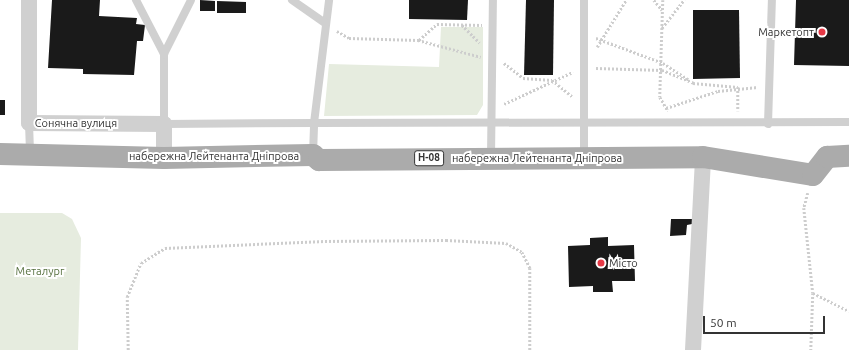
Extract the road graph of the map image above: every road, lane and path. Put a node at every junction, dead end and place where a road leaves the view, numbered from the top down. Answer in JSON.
{"nodes":[{"id":1,"x":29,"y":0,"type":"edge"},
{"id":2,"x":136,"y":0,"type":"edge"},
{"id":3,"x":191,"y":0,"type":"edge"},
{"id":4,"x":292,"y":0,"type":"edge"},
{"id":5,"x":329,"y":0,"type":"edge"},
{"id":6,"x":493,"y":0,"type":"edge"},
{"id":7,"x":584,"y":0,"type":"edge"},
{"id":8,"x":626,"y":0,"type":"edge"},
{"id":9,"x":654,"y":0,"type":"edge"},
{"id":10,"x":663,"y":0,"type":"edge"},
{"id":11,"x":684,"y":0,"type":"edge"},
{"id":12,"x":772,"y":0,"type":"edge"},
{"id":13,"x":662,"y":11,"type":"junction"},
{"id":14,"x":325,"y":23,"type":"junction"},
{"id":15,"x":462,"y":25,"type":"junction"},
{"id":16,"x":492,"y":25,"type":"junction"},
{"id":17,"x":662,"y":28,"type":"junction"},
{"id":18,"x":584,"y":33,"type":"junction"},
{"id":19,"x":418,"y":40,"type":"junction"},
{"id":20,"x":601,"y":40,"type":"junction"},
{"id":21,"x":164,"y":54,"type":"junction"},
{"id":22,"x":491,"y":55,"type":"junction"},
{"id":23,"x":663,"y":63,"type":"junction"},
{"id":24,"x":584,"y":68,"type":"junction"},
{"id":25,"x":662,"y":70,"type":"junction"},
{"id":26,"x":552,"y":80,"type":"junction"},
{"id":27,"x":694,"y":83,"type":"junction"},
{"id":28,"x":738,"y":87,"type":"junction"},
{"id":29,"x":768,"y":88,"type":"junction"},
{"id":30,"x":584,"y":104,"type":"junction"},
{"id":31,"x":666,"y":108,"type":"junction"},
{"id":32,"x":490,"y":113,"type":"junction"},
{"id":33,"x":489,"y":122,"type":"junction"},
{"id":34,"x":849,"y":122,"type":"edge"},
{"id":35,"x":29,"y":123,"type":"junction"},
{"id":36,"x":314,"y":123,"type":"junction"},
{"id":37,"x":164,"y":124,"type":"junction"},
{"id":38,"x":584,"y":124,"type":"junction"},
{"id":39,"x":675,"y":124,"type":"junction"},
{"id":40,"x":738,"y":124,"type":"junction"},
{"id":41,"x":768,"y":124,"type":"junction"},
{"id":42,"x":0,"y":154,"type":"edge"},
{"id":43,"x":30,"y":154,"type":"junction"},
{"id":44,"x":313,"y":156,"type":"junction"},
{"id":45,"x":849,"y":156,"type":"edge"},
{"id":46,"x":491,"y":157,"type":"junction"},
{"id":47,"x":164,"y":158,"type":"junction"},
{"id":48,"x":584,"y":158,"type":"junction"},
{"id":49,"x":703,"y":158,"type":"junction"},
{"id":50,"x":813,"y":175,"type":"junction"},
{"id":51,"x":813,"y":292,"type":"junction"},
{"id":52,"x":849,"y":311,"type":"edge"},
{"id":53,"x":128,"y":350,"type":"edge"},
{"id":54,"x":530,"y":350,"type":"edge"},
{"id":55,"x":693,"y":350,"type":"edge"},
{"id":56,"x":811,"y":350,"type":"edge"}],
"edges":[{"from":1,"to":35,"type":"street","name":"Сонячна вулиця"},
{"from":2,"to":21,"type":"lane"},
{"from":3,"to":21,"type":"lane"},
{"from":4,"to":14,"type":"lane"},
{"from":5,"to":14,"type":"lane"},
{"from":6,"to":16,"type":"lane"},
{"from":7,"to":18,"type":"lane"},
{"from":8,"to":20,"type":"path"},
{"from":9,"to":13,"type":"path"},
{"from":10,"to":13,"type":"path"},
{"from":11,"to":17,"type":"path"},
{"from":12,"to":29,"type":"lane"},
{"from":13,"to":17,"type":"path"},
{"from":14,"to":19,"type":"path"},
{"from":14,"to":36,"type":"lane"},
{"from":15,"to":16,"type":"path"},
{"from":15,"to":19,"type":"path"},
{"from":15,"to":22,"type":"path"},
{"from":16,"to":22,"type":"lane"},
{"from":17,"to":23,"type":"path"},
{"from":18,"to":20,"type":"path"},
{"from":18,"to":24,"type":"lane"},
{"from":19,"to":22,"type":"path"},
{"from":20,"to":23,"type":"path"},
{"from":20,"to":24,"type":"path"},
{"from":21,"to":37,"type":"lane"},
{"from":22,"to":26,"type":"path"},
{"from":22,"to":32,"type":"lane"},
{"from":23,"to":25,"type":"path"},
{"from":23,"to":27,"type":"path"},
{"from":24,"to":25,"type":"path"},
{"from":24,"to":26,"type":"path"},
{"from":24,"to":30,"type":"lane"},
{"from":25,"to":27,"type":"path"},
{"from":25,"to":31,"type":"path"},
{"from":26,"to":30,"type":"path"},
{"from":26,"to":32,"type":"path"},
{"from":27,"to":28,"type":"path"},
{"from":28,"to":29,"type":"path"},
{"from":28,"to":31,"type":"path"},
{"from":28,"to":40,"type":"path"},
{"from":29,"to":41,"type":"lane"},
{"from":30,"to":38,"type":"lane"},
{"from":31,"to":39,"type":"path"},
{"from":32,"to":33,"type":"lane"},
{"from":33,"to":36,"type":"lane"},
{"from":33,"to":38,"type":"lane"},
{"from":33,"to":46,"type":"lane"},
{"from":34,"to":41,"type":"lane"},
{"from":35,"to":37,"type":"street","name":"Сонячна вулиця"},
{"from":35,"to":43,"type":"lane"},
{"from":36,"to":37,"type":"lane"},
{"from":36,"to":44,"type":"lane"},
{"from":37,"to":47,"type":"street"},
{"from":38,"to":39,"type":"lane"},
{"from":38,"to":48,"type":"lane"},
{"from":39,"to":40,"type":"lane"},
{"from":40,"to":41,"type":"lane"},
{"from":42,"to":43,"type":"main road","name":"набережна Лейтенанта Дніпрова","number":"Н-08"},
{"from":43,"to":47,"type":"main road","name":"набережна Лейтенанта Дніпрова","number":"Н-08"},
{"from":44,"to":46,"type":"main road","name":"набережна Лейтенанта Дніпрова","number":"Н-08"},
{"from":44,"to":47,"type":"main road","name":"набережна Лейтенанта Дніпрова","number":"Н-08"},
{"from":45,"to":50,"type":"main road"},
{"from":46,"to":48,"type":"main road","name":"набережна Лейтенанта Дніпрова","number":"Н-08"},
{"from":48,"to":49,"type":"main road","name":"набережна Лейтенанта Дніпрова","number":"Н-08"},
{"from":49,"to":50,"type":"main road","name":"набережна Лейтенанта Дніпрова","number":"Н-08"},
{"from":49,"to":55,"type":"street"},
{"from":50,"to":51,"type":"path"},
{"from":51,"to":52,"type":"path"},
{"from":51,"to":56,"type":"path"},
{"from":53,"to":54,"type":"path"}]}
